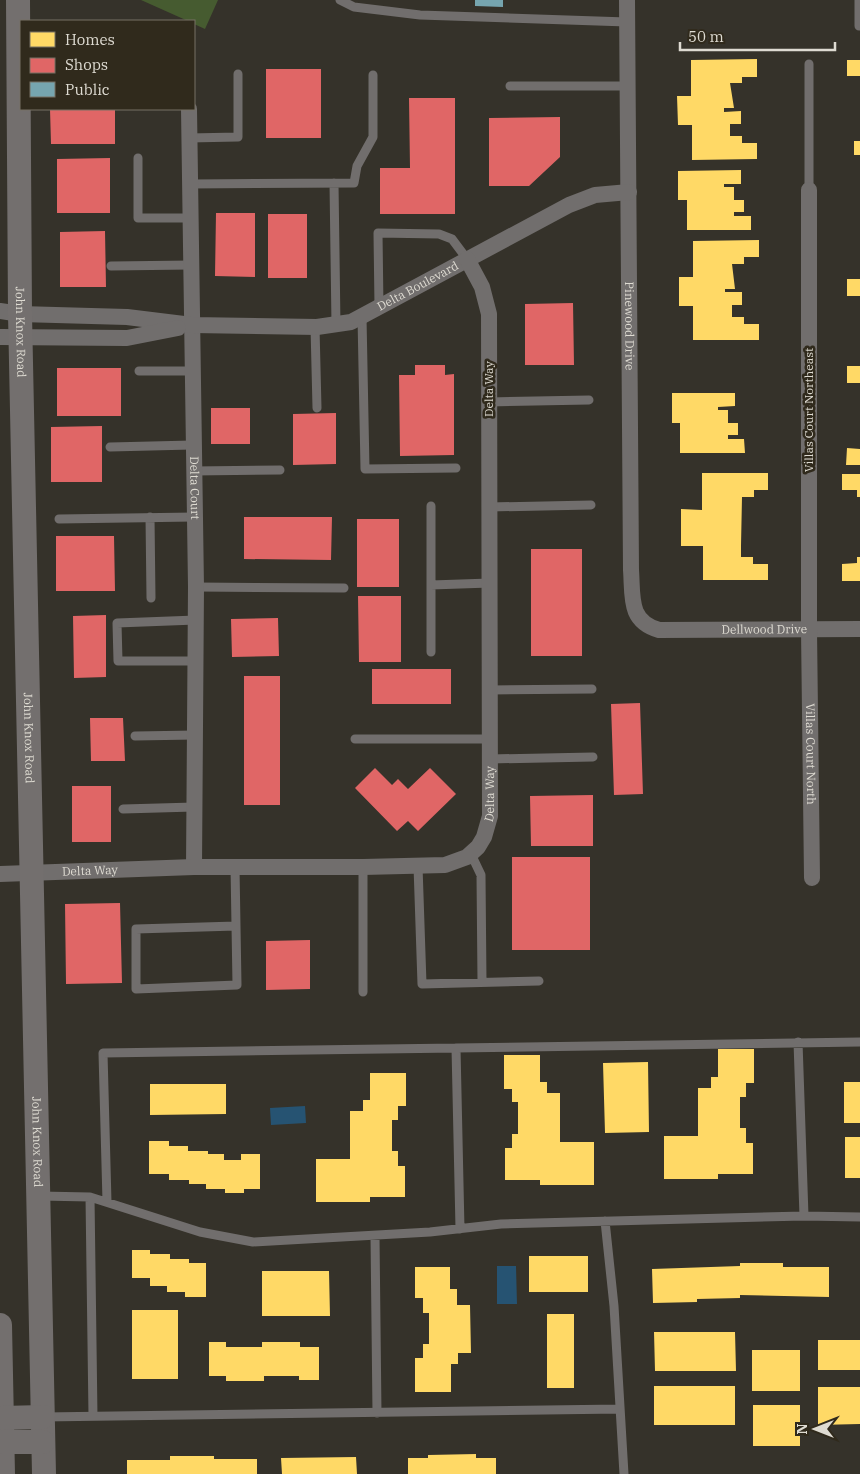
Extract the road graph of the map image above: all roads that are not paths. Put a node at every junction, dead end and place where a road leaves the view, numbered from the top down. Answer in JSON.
{"nodes":[{"id":1,"x":18,"y":0,"type":"edge"},
{"id":2,"x":340,"y":0,"type":"edge"},
{"id":3,"x":627,"y":0,"type":"edge"},
{"id":4,"x":859,"y":0,"type":"edge"},
{"id":5,"x":627,"y":22,"type":"junction"},
{"id":6,"x":859,"y":26,"type":"edge"},
{"id":7,"x":808,"y":64,"type":"dead end"},
{"id":8,"x":238,"y":74,"type":"dead end"},
{"id":9,"x":373,"y":75,"type":"dead end"},
{"id":10,"x":510,"y":86,"type":"dead end"},
{"id":11,"x":628,"y":86,"type":"junction"},
{"id":12,"x":189,"y":110,"type":"edge"},
{"id":13,"x":189,"y":138,"type":"junction"},
{"id":14,"x":138,"y":158,"type":"dead end"},
{"id":15,"x":334,"y":183,"type":"junction"},
{"id":16,"x":190,"y":184,"type":"junction"},
{"id":17,"x":809,"y":190,"type":"joint"},
{"id":18,"x":629,"y":192,"type":"junction"},
{"id":19,"x":191,"y":218,"type":"junction"},
{"id":20,"x":467,"y":259,"type":"junction"},
{"id":21,"x":191,"y":265,"type":"junction"},
{"id":22,"x":112,"y":266,"type":"dead end"},
{"id":23,"x":379,"y":307,"type":"junction"},
{"id":24,"x":10,"y":312,"type":"edge"},
{"id":25,"x":362,"y":316,"type":"junction"},
{"id":26,"x":336,"y":324,"type":"junction"},
{"id":27,"x":192,"y":325,"type":"junction"},
{"id":28,"x":315,"y":327,"type":"junction"},
{"id":29,"x":10,"y":338,"type":"edge"},
{"id":30,"x":192,"y":370,"type":"junction"},
{"id":31,"x":138,"y":371,"type":"dead end"},
{"id":32,"x":589,"y":400,"type":"dead end"},
{"id":33,"x":489,"y":402,"type":"junction"},
{"id":34,"x":317,"y":408,"type":"dead end"},
{"id":35,"x":192,"y":445,"type":"junction"},
{"id":36,"x":110,"y":447,"type":"dead end"},
{"id":37,"x":456,"y":468,"type":"dead end"},
{"id":38,"x":280,"y":470,"type":"dead end"},
{"id":39,"x":193,"y":471,"type":"junction"},
{"id":40,"x":591,"y":505,"type":"dead end"},
{"id":41,"x":431,"y":506,"type":"dead end"},
{"id":42,"x":489,"y":507,"type":"junction"},
{"id":43,"x":194,"y":516,"type":"junction"},
{"id":44,"x":150,"y":517,"type":"junction"},
{"id":45,"x":59,"y":519,"type":"dead end"},
{"id":46,"x":490,"y":583,"type":"junction"},
{"id":47,"x":431,"y":585,"type":"junction"},
{"id":48,"x":196,"y":587,"type":"junction"},
{"id":49,"x":344,"y":588,"type":"dead end"},
{"id":50,"x":151,"y":598,"type":"dead end"},
{"id":51,"x":196,"y":620,"type":"junction"},
{"id":52,"x":860,"y":629,"type":"edge"},
{"id":53,"x":666,"y":630,"type":"joint"},
{"id":54,"x":809,"y":630,"type":"junction"},
{"id":55,"x":431,"y":652,"type":"dead end"},
{"id":56,"x":195,"y":661,"type":"junction"},
{"id":57,"x":592,"y":689,"type":"dead end"},
{"id":58,"x":490,"y":690,"type":"junction"},
{"id":59,"x":195,"y":735,"type":"junction"},
{"id":60,"x":135,"y":736,"type":"dead end"},
{"id":61,"x":355,"y":739,"type":"dead end"},
{"id":62,"x":490,"y":739,"type":"junction"},
{"id":63,"x":593,"y":757,"type":"dead end"},
{"id":64,"x":490,"y":759,"type":"junction"},
{"id":65,"x":194,"y":807,"type":"junction"},
{"id":66,"x":123,"y":809,"type":"dead end"},
{"id":67,"x":471,"y":854,"type":"junction"},
{"id":68,"x":418,"y":866,"type":"junction"},
{"id":69,"x":194,"y":867,"type":"junction"},
{"id":70,"x":236,"y":867,"type":"junction"},
{"id":71,"x":363,"y":868,"type":"junction"},
{"id":72,"x":30,"y":872,"type":"junction"},
{"id":73,"x":0,"y":874,"type":"edge"},
{"id":74,"x":812,"y":878,"type":"dead end"},
{"id":75,"x":236,"y":926,"type":"junction"},
{"id":76,"x":539,"y":980,"type":"dead end"},
{"id":77,"x":482,"y":982,"type":"junction"},
{"id":78,"x":363,"y":992,"type":"dead end"},
{"id":79,"x":798,"y":1042,"type":"junction"},
{"id":80,"x":860,"y":1042,"type":"edge"},
{"id":81,"x":456,"y":1048,"type":"junction"},
{"id":82,"x":38,"y":1196,"type":"junction"},
{"id":83,"x":90,"y":1196,"type":"junction"},
{"id":84,"x":107,"y":1202,"type":"junction"},
{"id":85,"x":804,"y":1216,"type":"junction"},
{"id":86,"x":860,"y":1217,"type":"edge"},
{"id":87,"x":605,"y":1221,"type":"junction"},
{"id":88,"x":460,"y":1229,"type":"junction"},
{"id":89,"x":375,"y":1236,"type":"junction"},
{"id":90,"x":0,"y":1325,"type":"edge"},
{"id":91,"x":620,"y":1409,"type":"junction"},
{"id":92,"x":377,"y":1412,"type":"junction"},
{"id":93,"x":93,"y":1416,"type":"junction"},
{"id":94,"x":43,"y":1417,"type":"junction"},
{"id":95,"x":2,"y":1418,"type":"junction"},
{"id":96,"x":1,"y":1442,"type":"edge"},
{"id":97,"x":43,"y":1442,"type":"junction"},
{"id":98,"x":3,"y":1474,"type":"edge"},
{"id":99,"x":44,"y":1474,"type":"edge"},
{"id":100,"x":624,"y":1474,"type":"edge"}],
"edges":[{"from":1,"to":24,"type":"main road","name":"John Knox Road"},
{"from":2,"to":5,"type":"lane"},
{"from":3,"to":5,"type":"street","name":"Pinewood Drive"},
{"from":4,"to":6,"type":"lane"},
{"from":5,"to":11,"type":"street","name":"Pinewood Drive"},
{"from":7,"to":17,"type":"lane"},
{"from":8,"to":13,"type":"lane"},
{"from":9,"to":15,"type":"lane"},
{"from":10,"to":11,"type":"lane"},
{"from":11,"to":18,"type":"street","name":"Pinewood Drive"},
{"from":12,"to":13,"type":"street","name":"Delta Court"},
{"from":13,"to":16,"type":"street","name":"Delta Court"},
{"from":14,"to":19,"type":"lane"},
{"from":15,"to":16,"type":"lane"},
{"from":15,"to":26,"type":"lane"},
{"from":16,"to":19,"type":"street","name":"Delta Court"},
{"from":17,"to":54,"type":"street","name":"Villas Court Northeast"},
{"from":18,"to":20,"type":"street","name":"Delta Boulevard"},
{"from":18,"to":53,"type":"street","name":"Pinewood Drive"},
{"from":19,"to":21,"type":"street","name":"Delta Court"},
{"from":20,"to":23,"type":"street","name":"Delta Boulevard"},
{"from":20,"to":23,"type":"lane"},
{"from":20,"to":33,"type":"street","name":"Delta Way"},
{"from":21,"to":22,"type":"lane"},
{"from":21,"to":27,"type":"street","name":"Delta Court"},
{"from":23,"to":25,"type":"street","name":"Delta Boulevard"},
{"from":24,"to":27,"type":"street","name":"Delta Boulevard"},
{"from":24,"to":29,"type":"main road","name":"John Knox Road"},
{"from":25,"to":26,"type":"street","name":"Delta Boulevard"},
{"from":25,"to":37,"type":"lane"},
{"from":26,"to":28,"type":"street","name":"Delta Boulevard"},
{"from":27,"to":28,"type":"street","name":"Delta Boulevard"},
{"from":27,"to":29,"type":"street","name":"Delta Boulevard"},
{"from":27,"to":30,"type":"street","name":"Delta Court"},
{"from":28,"to":34,"type":"lane"},
{"from":29,"to":72,"type":"main road","name":"John Knox Road"},
{"from":30,"to":31,"type":"lane"},
{"from":30,"to":35,"type":"street","name":"Delta Court"},
{"from":32,"to":33,"type":"lane"},
{"from":33,"to":42,"type":"street","name":"Delta Way"},
{"from":35,"to":36,"type":"lane"},
{"from":35,"to":39,"type":"street","name":"Delta Court"},
{"from":38,"to":39,"type":"lane"},
{"from":39,"to":43,"type":"street","name":"Delta Court"},
{"from":40,"to":42,"type":"lane"},
{"from":41,"to":47,"type":"lane"},
{"from":42,"to":46,"type":"street","name":"Delta Way"},
{"from":43,"to":44,"type":"lane"},
{"from":43,"to":48,"type":"street","name":"Delta Court"},
{"from":44,"to":45,"type":"lane"},
{"from":44,"to":50,"type":"lane"},
{"from":46,"to":47,"type":"lane"},
{"from":46,"to":58,"type":"street","name":"Delta Way"},
{"from":47,"to":55,"type":"lane"},
{"from":48,"to":49,"type":"lane"},
{"from":48,"to":51,"type":"street","name":"Delta Court"},
{"from":51,"to":56,"type":"street","name":"Delta Court"},
{"from":51,"to":56,"type":"lane"},
{"from":52,"to":54,"type":"street","name":"Dellwood Drive"},
{"from":53,"to":54,"type":"street","name":"Dellwood Drive"},
{"from":54,"to":74,"type":"street","name":"Villas Court North"},
{"from":56,"to":59,"type":"street","name":"Delta Court"},
{"from":57,"to":58,"type":"lane"},
{"from":58,"to":62,"type":"street","name":"Delta Way"},
{"from":59,"to":60,"type":"lane"},
{"from":59,"to":65,"type":"street","name":"Delta Court"},
{"from":61,"to":62,"type":"lane"},
{"from":62,"to":64,"type":"street","name":"Delta Way"},
{"from":63,"to":64,"type":"lane"},
{"from":64,"to":67,"type":"street","name":"Delta Way"},
{"from":65,"to":66,"type":"lane"},
{"from":65,"to":69,"type":"street","name":"Delta Court"},
{"from":67,"to":68,"type":"street","name":"Delta Way"},
{"from":67,"to":77,"type":"lane"},
{"from":68,"to":71,"type":"street","name":"Delta Way"},
{"from":68,"to":77,"type":"lane"},
{"from":69,"to":70,"type":"street","name":"Delta Way"},
{"from":69,"to":72,"type":"street","name":"Delta Way"},
{"from":70,"to":71,"type":"street","name":"Delta Way"},
{"from":70,"to":75,"type":"lane"},
{"from":71,"to":78,"type":"lane"},
{"from":72,"to":73,"type":"street","name":"Delta Way"},
{"from":72,"to":82,"type":"main road","name":"John Knox Road"},
{"from":75,"to":75,"type":"lane"},
{"from":76,"to":77,"type":"lane"},
{"from":79,"to":80,"type":"lane"},
{"from":79,"to":81,"type":"lane"},
{"from":79,"to":85,"type":"lane"},
{"from":81,"to":84,"type":"lane"},
{"from":81,"to":88,"type":"lane"},
{"from":82,"to":83,"type":"lane"},
{"from":82,"to":94,"type":"main road","name":"John Knox Road"},
{"from":83,"to":84,"type":"lane"},
{"from":83,"to":93,"type":"lane"},
{"from":84,"to":89,"type":"lane"},
{"from":85,"to":86,"type":"lane"},
{"from":85,"to":87,"type":"lane"},
{"from":87,"to":88,"type":"lane"},
{"from":87,"to":91,"type":"lane"},
{"from":88,"to":89,"type":"lane"},
{"from":89,"to":92,"type":"lane"},
{"from":90,"to":95,"type":"main road"},
{"from":91,"to":92,"type":"lane"},
{"from":91,"to":100,"type":"lane"},
{"from":92,"to":93,"type":"lane"},
{"from":93,"to":94,"type":"lane"},
{"from":94,"to":95,"type":"main road"},
{"from":94,"to":97,"type":"main road","name":"John Knox Road"},
{"from":95,"to":96,"type":"main road"},
{"from":96,"to":97,"type":"main road"},
{"from":96,"to":98,"type":"main road"},
{"from":97,"to":99,"type":"main road","name":"John Knox Road"}]}
